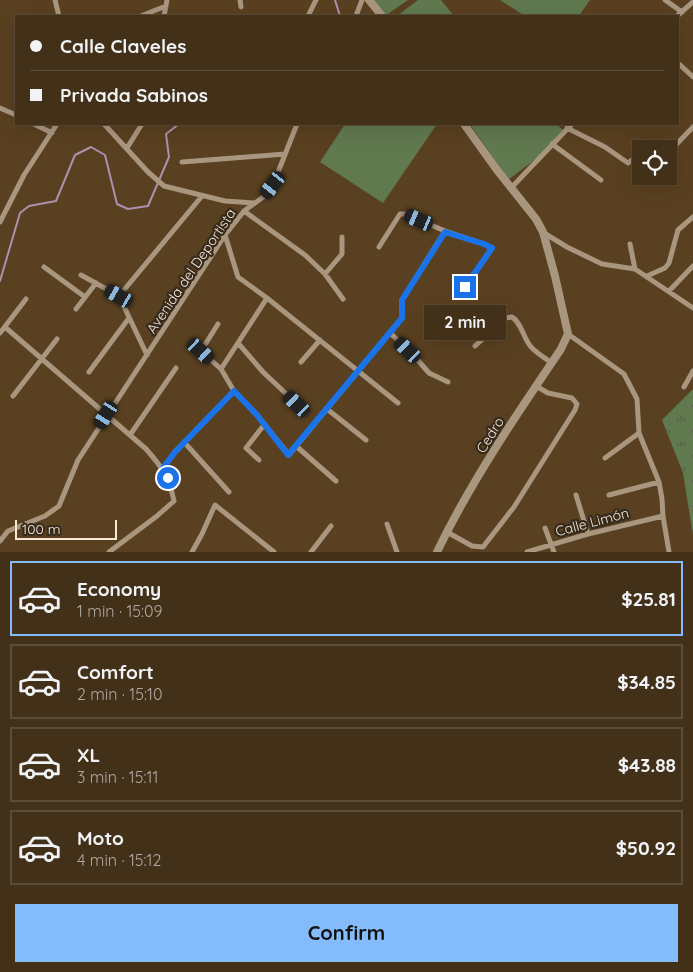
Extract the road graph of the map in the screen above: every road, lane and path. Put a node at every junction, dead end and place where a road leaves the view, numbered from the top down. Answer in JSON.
{"nodes":[{"id":1,"x":55,"y":0,"type":"edge"},
{"id":2,"x":240,"y":0,"type":"edge"},
{"id":3,"x":316,"y":0,"type":"edge"},
{"id":4,"x":362,"y":0,"type":"edge"},
{"id":5,"x":369,"y":0,"type":"edge"},
{"id":6,"x":665,"y":0,"type":"edge"},
{"id":7,"x":693,"y":2,"type":"edge"},
{"id":8,"x":166,"y":3,"type":"edge"},
{"id":9,"x":241,"y":7,"type":"dead end"},
{"id":10,"x":682,"y":12,"type":"junction"},
{"id":11,"x":59,"y":14,"type":"edge"},
{"id":12,"x":144,"y":15,"type":"edge"},
{"id":13,"x":308,"y":15,"type":"edge"},
{"id":14,"x":356,"y":15,"type":"edge"},
{"id":15,"x":381,"y":15,"type":"edge"},
{"id":16,"x":678,"y":15,"type":"edge"},
{"id":17,"x":679,"y":64,"type":"edge"},
{"id":18,"x":693,"y":77,"type":"edge"},
{"id":19,"x":0,"y":108,"type":"edge"},
{"id":20,"x":15,"y":115,"type":"edge"},
{"id":21,"x":36,"y":125,"type":"edge"},
{"id":22,"x":56,"y":125,"type":"edge"},
{"id":23,"x":105,"y":125,"type":"edge"},
{"id":24,"x":141,"y":125,"type":"edge"},
{"id":25,"x":297,"y":125,"type":"edge"},
{"id":26,"x":465,"y":125,"type":"edge"},
{"id":27,"x":569,"y":126,"type":"edge"},
{"id":28,"x":693,"y":127,"type":"edge"},
{"id":29,"x":52,"y":133,"type":"junction"},
{"id":30,"x":552,"y":144,"type":"junction"},
{"id":31,"x":677,"y":145,"type":"edge"},
{"id":32,"x":127,"y":148,"type":"junction"},
{"id":33,"x":285,"y":154,"type":"junction"},
{"id":34,"x":632,"y":160,"type":"edge"},
{"id":35,"x":182,"y":162,"type":"dead end"},
{"id":36,"x":601,"y":180,"type":"dead end"},
{"id":37,"x":511,"y":188,"type":"junction"},
{"id":38,"x":202,"y":196,"type":"junction"},
{"id":39,"x":255,"y":203,"type":"junction"},
{"id":40,"x":244,"y":211,"type":"junction"},
{"id":41,"x":693,"y":217,"type":"edge"},
{"id":42,"x":0,"y":219,"type":"edge"},
{"id":43,"x":445,"y":232,"type":"junction"},
{"id":44,"x":544,"y":232,"type":"junction"},
{"id":45,"x":225,"y":235,"type":"junction"},
{"id":46,"x":342,"y":237,"type":"dead end"},
{"id":47,"x":630,"y":244,"type":"dead end"},
{"id":48,"x":379,"y":247,"type":"dead end"},
{"id":49,"x":693,"y":266,"type":"edge"},
{"id":50,"x":44,"y":267,"type":"dead end"},
{"id":51,"x":635,"y":269,"type":"junction"},
{"id":52,"x":324,"y":274,"type":"junction"},
{"id":53,"x":81,"y":275,"type":"dead end"},
{"id":54,"x":647,"y":276,"type":"junction"},
{"id":55,"x":96,"y":283,"type":"junction"},
{"id":56,"x":465,"y":287,"type":"dead end"},
{"id":57,"x":669,"y":291,"type":"junction"},
{"id":58,"x":119,"y":296,"type":"junction"},
{"id":59,"x":85,"y":297,"type":"junction"},
{"id":60,"x":267,"y":298,"type":"junction"},
{"id":61,"x":26,"y":299,"type":"dead end"},
{"id":62,"x":343,"y":299,"type":"dead end"},
{"id":63,"x":693,"y":308,"type":"edge"},
{"id":64,"x":76,"y":309,"type":"dead end"},
{"id":65,"x":129,"y":318,"type":"junction"},
{"id":66,"x":218,"y":324,"type":"dead end"},
{"id":67,"x":4,"y":327,"type":"junction"},
{"id":68,"x":0,"y":333,"type":"edge"},
{"id":69,"x":390,"y":333,"type":"junction"},
{"id":70,"x":568,"y":334,"type":"junction"},
{"id":71,"x":57,"y":339,"type":"dead end"},
{"id":72,"x":320,"y":340,"type":"junction"},
{"id":73,"x":238,"y":342,"type":"junction"},
{"id":74,"x":476,"y":346,"type":"dead end"},
{"id":75,"x":147,"y":355,"type":"junction"},
{"id":76,"x":42,"y":358,"type":"junction"},
{"id":77,"x":301,"y":362,"type":"dead end"},
{"id":78,"x":552,"y":363,"type":"junction"},
{"id":79,"x":176,"y":368,"type":"dead end"},
{"id":80,"x":221,"y":369,"type":"junction"},
{"id":81,"x":693,"y":371,"type":"edge"},
{"id":82,"x":89,"y":372,"type":"dead end"},
{"id":83,"x":358,"y":372,"type":"junction"},
{"id":84,"x":448,"y":382,"type":"dead end"},
{"id":85,"x":536,"y":386,"type":"junction"},
{"id":86,"x":684,"y":387,"type":"dead end"},
{"id":87,"x":234,"y":391,"type":"junction"},
{"id":88,"x":13,"y":396,"type":"dead end"},
{"id":89,"x":398,"y":403,"type":"dead end"},
{"id":90,"x":297,"y":404,"type":"dead end"},
{"id":91,"x":327,"y":409,"type":"junction"},
{"id":92,"x":106,"y":415,"type":"junction"},
{"id":93,"x":264,"y":425,"type":"junction"},
{"id":94,"x":639,"y":433,"type":"junction"},
{"id":95,"x":130,"y":434,"type":"junction"},
{"id":96,"x":366,"y":440,"type":"dead end"},
{"id":97,"x":184,"y":442,"type":"junction"},
{"id":98,"x":296,"y":446,"type":"junction"},
{"id":99,"x":605,"y":458,"type":"dead end"},
{"id":100,"x":259,"y":460,"type":"dead end"},
{"id":101,"x":163,"y":468,"type":"junction"},
{"id":102,"x":336,"y":481,"type":"dead end"},
{"id":103,"x":659,"y":482,"type":"junction"},
{"id":104,"x":229,"y":492,"type":"dead end"},
{"id":105,"x":608,"y":495,"type":"dead end"},
{"id":106,"x":576,"y":496,"type":"dead end"},
{"id":107,"x":663,"y":516,"type":"junction"},
{"id":108,"x":387,"y":524,"type":"dead end"},
{"id":109,"x":332,"y":526,"type":"dead end"},
{"id":110,"x":545,"y":528,"type":"dead end"},
{"id":111,"x":447,"y":532,"type":"junction"},
{"id":112,"x":588,"y":534,"type":"junction"},
{"id":113,"x":0,"y":541,"type":"edge"},
{"id":114,"x":552,"y":544,"type":"junction"},
{"id":115,"x":109,"y":552,"type":"edge"},
{"id":116,"x":192,"y":552,"type":"edge"},
{"id":117,"x":274,"y":552,"type":"edge"},
{"id":118,"x":311,"y":552,"type":"edge"},
{"id":119,"x":396,"y":552,"type":"edge"},
{"id":120,"x":437,"y":552,"type":"edge"},
{"id":121,"x":527,"y":552,"type":"edge"},
{"id":122,"x":554,"y":552,"type":"edge"},
{"id":123,"x":669,"y":552,"type":"edge"}],
"edges":[{"from":1,"to":11,"type":"street"},
{"from":2,"to":9,"type":"street"},
{"from":3,"to":13,"type":"street"},
{"from":4,"to":14,"type":"street"},
{"from":5,"to":15,"type":"street"},
{"from":6,"to":10,"type":"street"},
{"from":7,"to":10,"type":"street"},
{"from":8,"to":12,"type":"street"},
{"from":10,"to":16,"type":"street"},
{"from":17,"to":18,"type":"street"},
{"from":19,"to":20,"type":"street"},
{"from":21,"to":29,"type":"street"},
{"from":22,"to":29,"type":"street"},
{"from":23,"to":32,"type":"street"},
{"from":24,"to":32,"type":"street"},
{"from":25,"to":33,"type":"street","name":"Avenida del Deportista"},
{"from":26,"to":37,"type":"street"},
{"from":27,"to":30,"type":"street"},
{"from":27,"to":34,"type":"street"},
{"from":28,"to":31,"type":"street"},
{"from":29,"to":42,"type":"street"},
{"from":30,"to":36,"type":"street"},
{"from":30,"to":37,"type":"street"},
{"from":32,"to":38,"type":"street"},
{"from":33,"to":35,"type":"street"},
{"from":33,"to":39,"type":"street","name":"Avenida del Deportista"},
{"from":37,"to":44,"type":"street"},
{"from":38,"to":39,"type":"street"},
{"from":38,"to":58,"type":"street"},
{"from":39,"to":40,"type":"street","name":"Avenida del Deportista"},
{"from":40,"to":45,"type":"street","name":"Avenida del Deportista"},
{"from":40,"to":52,"type":"street"},
{"from":41,"to":54,"type":"street"},
{"from":43,"to":48,"type":"street"},
{"from":43,"to":56,"type":"street"},
{"from":43,"to":69,"type":"street"},
{"from":44,"to":51,"type":"street"},
{"from":44,"to":70,"type":"street"},
{"from":45,"to":60,"type":"street"},
{"from":45,"to":75,"type":"street","name":"Avenida del Deportista"},
{"from":46,"to":52,"type":"street"},
{"from":47,"to":51,"type":"street"},
{"from":49,"to":57,"type":"street"},
{"from":50,"to":59,"type":"street"},
{"from":51,"to":54,"type":"street"},
{"from":52,"to":62,"type":"street"},
{"from":53,"to":55,"type":"street"},
{"from":54,"to":57,"type":"street"},
{"from":55,"to":58,"type":"street"},
{"from":55,"to":59,"type":"street"},
{"from":57,"to":63,"type":"street"},
{"from":58,"to":65,"type":"street"},
{"from":59,"to":64,"type":"street"},
{"from":60,"to":72,"type":"street"},
{"from":60,"to":73,"type":"street"},
{"from":61,"to":67,"type":"street"},
{"from":65,"to":75,"type":"street"},
{"from":65,"to":82,"type":"street"},
{"from":66,"to":80,"type":"street"},
{"from":67,"to":68,"type":"street"},
{"from":67,"to":76,"type":"street"},
{"from":69,"to":83,"type":"street"},
{"from":69,"to":84,"type":"street"},
{"from":70,"to":78,"type":"street","name":"Cedro"},
{"from":70,"to":94,"type":"street"},
{"from":71,"to":76,"type":"street"},
{"from":72,"to":77,"type":"street"},
{"from":72,"to":83,"type":"street"},
{"from":73,"to":80,"type":"street"},
{"from":73,"to":90,"type":"street"},
{"from":74,"to":78,"type":"street"},
{"from":75,"to":92,"type":"street","name":"Avenida del Deportista"},
{"from":76,"to":88,"type":"street"},
{"from":76,"to":92,"type":"street"},
{"from":78,"to":85,"type":"street","name":"Cedro"},
{"from":79,"to":95,"type":"street"},
{"from":80,"to":87,"type":"street"},
{"from":81,"to":86,"type":"street"},
{"from":83,"to":89,"type":"street"},
{"from":83,"to":91,"type":"street"},
{"from":85,"to":111,"type":"street","name":"Cedro"},
{"from":85,"to":111,"type":"street"},
{"from":87,"to":93,"type":"street"},
{"from":87,"to":97,"type":"street"},
{"from":91,"to":96,"type":"street"},
{"from":91,"to":98,"type":"street"},
{"from":92,"to":95,"type":"street"},
{"from":92,"to":113,"type":"street","name":"Avenida del Deportista"},
{"from":93,"to":98,"type":"street"},
{"from":93,"to":100,"type":"street"},
{"from":94,"to":99,"type":"street"},
{"from":94,"to":103,"type":"street"},
{"from":95,"to":101,"type":"street"},
{"from":97,"to":101,"type":"street"},
{"from":97,"to":104,"type":"street"},
{"from":98,"to":102,"type":"street"},
{"from":101,"to":115,"type":"street"},
{"from":103,"to":105,"type":"street"},
{"from":103,"to":107,"type":"street"},
{"from":106,"to":112,"type":"street"},
{"from":107,"to":112,"type":"street","name":"Calle Limón"},
{"from":107,"to":123,"type":"street"},
{"from":108,"to":119,"type":"street"},
{"from":109,"to":118,"type":"street"},
{"from":110,"to":114,"type":"street"},
{"from":111,"to":120,"type":"street","name":"Cedro"},
{"from":112,"to":114,"type":"street","name":"Calle Limón"},
{"from":114,"to":121,"type":"street","name":"Calle Limón"},
{"from":114,"to":122,"type":"street"},
{"from":116,"to":117,"type":"street"}]}
